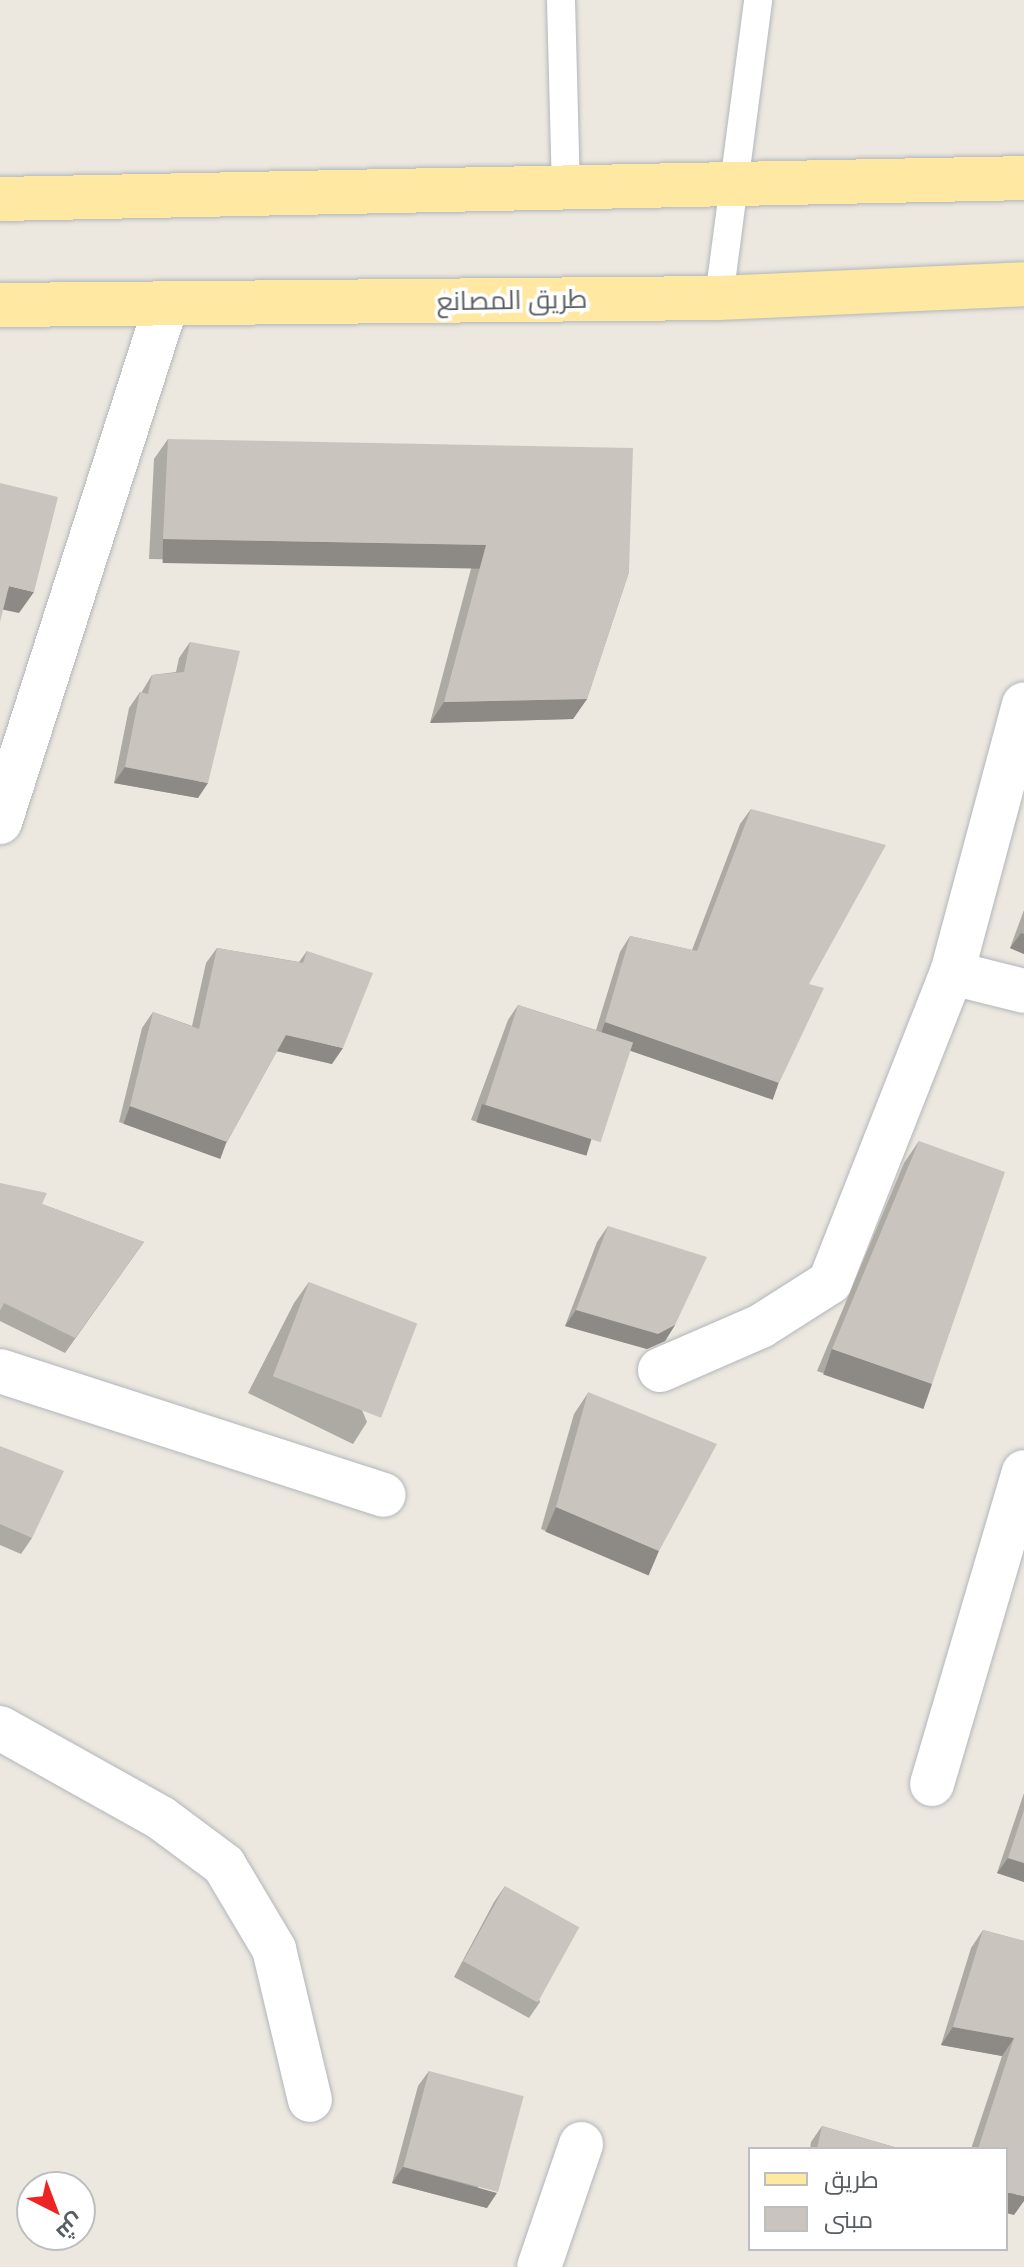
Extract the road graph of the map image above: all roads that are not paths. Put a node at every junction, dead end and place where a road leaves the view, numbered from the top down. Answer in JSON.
{"nodes":[{"id":1,"x":561,"y":0,"type":"edge"},
{"id":2,"x":758,"y":0,"type":"edge"},
{"id":3,"x":1024,"y":178,"type":"edge"},
{"id":4,"x":733,"y":182,"type":"junction"},
{"id":5,"x":566,"y":191,"type":"junction"},
{"id":6,"x":0,"y":199,"type":"edge"},
{"id":7,"x":1024,"y":284,"type":"edge"},
{"id":8,"x":719,"y":298,"type":"junction"},
{"id":9,"x":0,"y":305,"type":"edge"},
{"id":10,"x":165,"y":308,"type":"junction"},
{"id":11,"x":1024,"y":705,"type":"edge"},
{"id":12,"x":0,"y":822,"type":"edge"},
{"id":13,"x":952,"y":973,"type":"junction"},
{"id":14,"x":1024,"y":991,"type":"edge"},
{"id":15,"x":660,"y":1370,"type":"dead end"},
{"id":16,"x":0,"y":1371,"type":"edge"},
{"id":17,"x":1024,"y":1472,"type":"edge"},
{"id":18,"x":383,"y":1495,"type":"dead end"},
{"id":19,"x":0,"y":1728,"type":"edge"},
{"id":20,"x":932,"y":1784,"type":"dead end"},
{"id":21,"x":310,"y":2100,"type":"dead end"},
{"id":22,"x":581,"y":2144,"type":"dead end"},
{"id":23,"x":539,"y":2267,"type":"edge"}],
"edges":[{"from":1,"to":5,"type":"lane"},
{"from":2,"to":4,"type":"lane"},
{"from":3,"to":4,"type":"main road"},
{"from":4,"to":5,"type":"main road"},
{"from":4,"to":8,"type":"lane"},
{"from":5,"to":6,"type":"main road"},
{"from":7,"to":8,"type":"main road","name":"طريق المصانع"},
{"from":8,"to":10,"type":"main road","name":"طريق المصانع"},
{"from":9,"to":10,"type":"main road","name":"طريق المصانع"},
{"from":10,"to":12,"type":"street"},
{"from":11,"to":13,"type":"street"},
{"from":13,"to":14,"type":"street"},
{"from":13,"to":15,"type":"street"},
{"from":16,"to":18,"type":"street"},
{"from":17,"to":20,"type":"street"},
{"from":19,"to":21,"type":"street"},
{"from":22,"to":23,"type":"street"}]}
